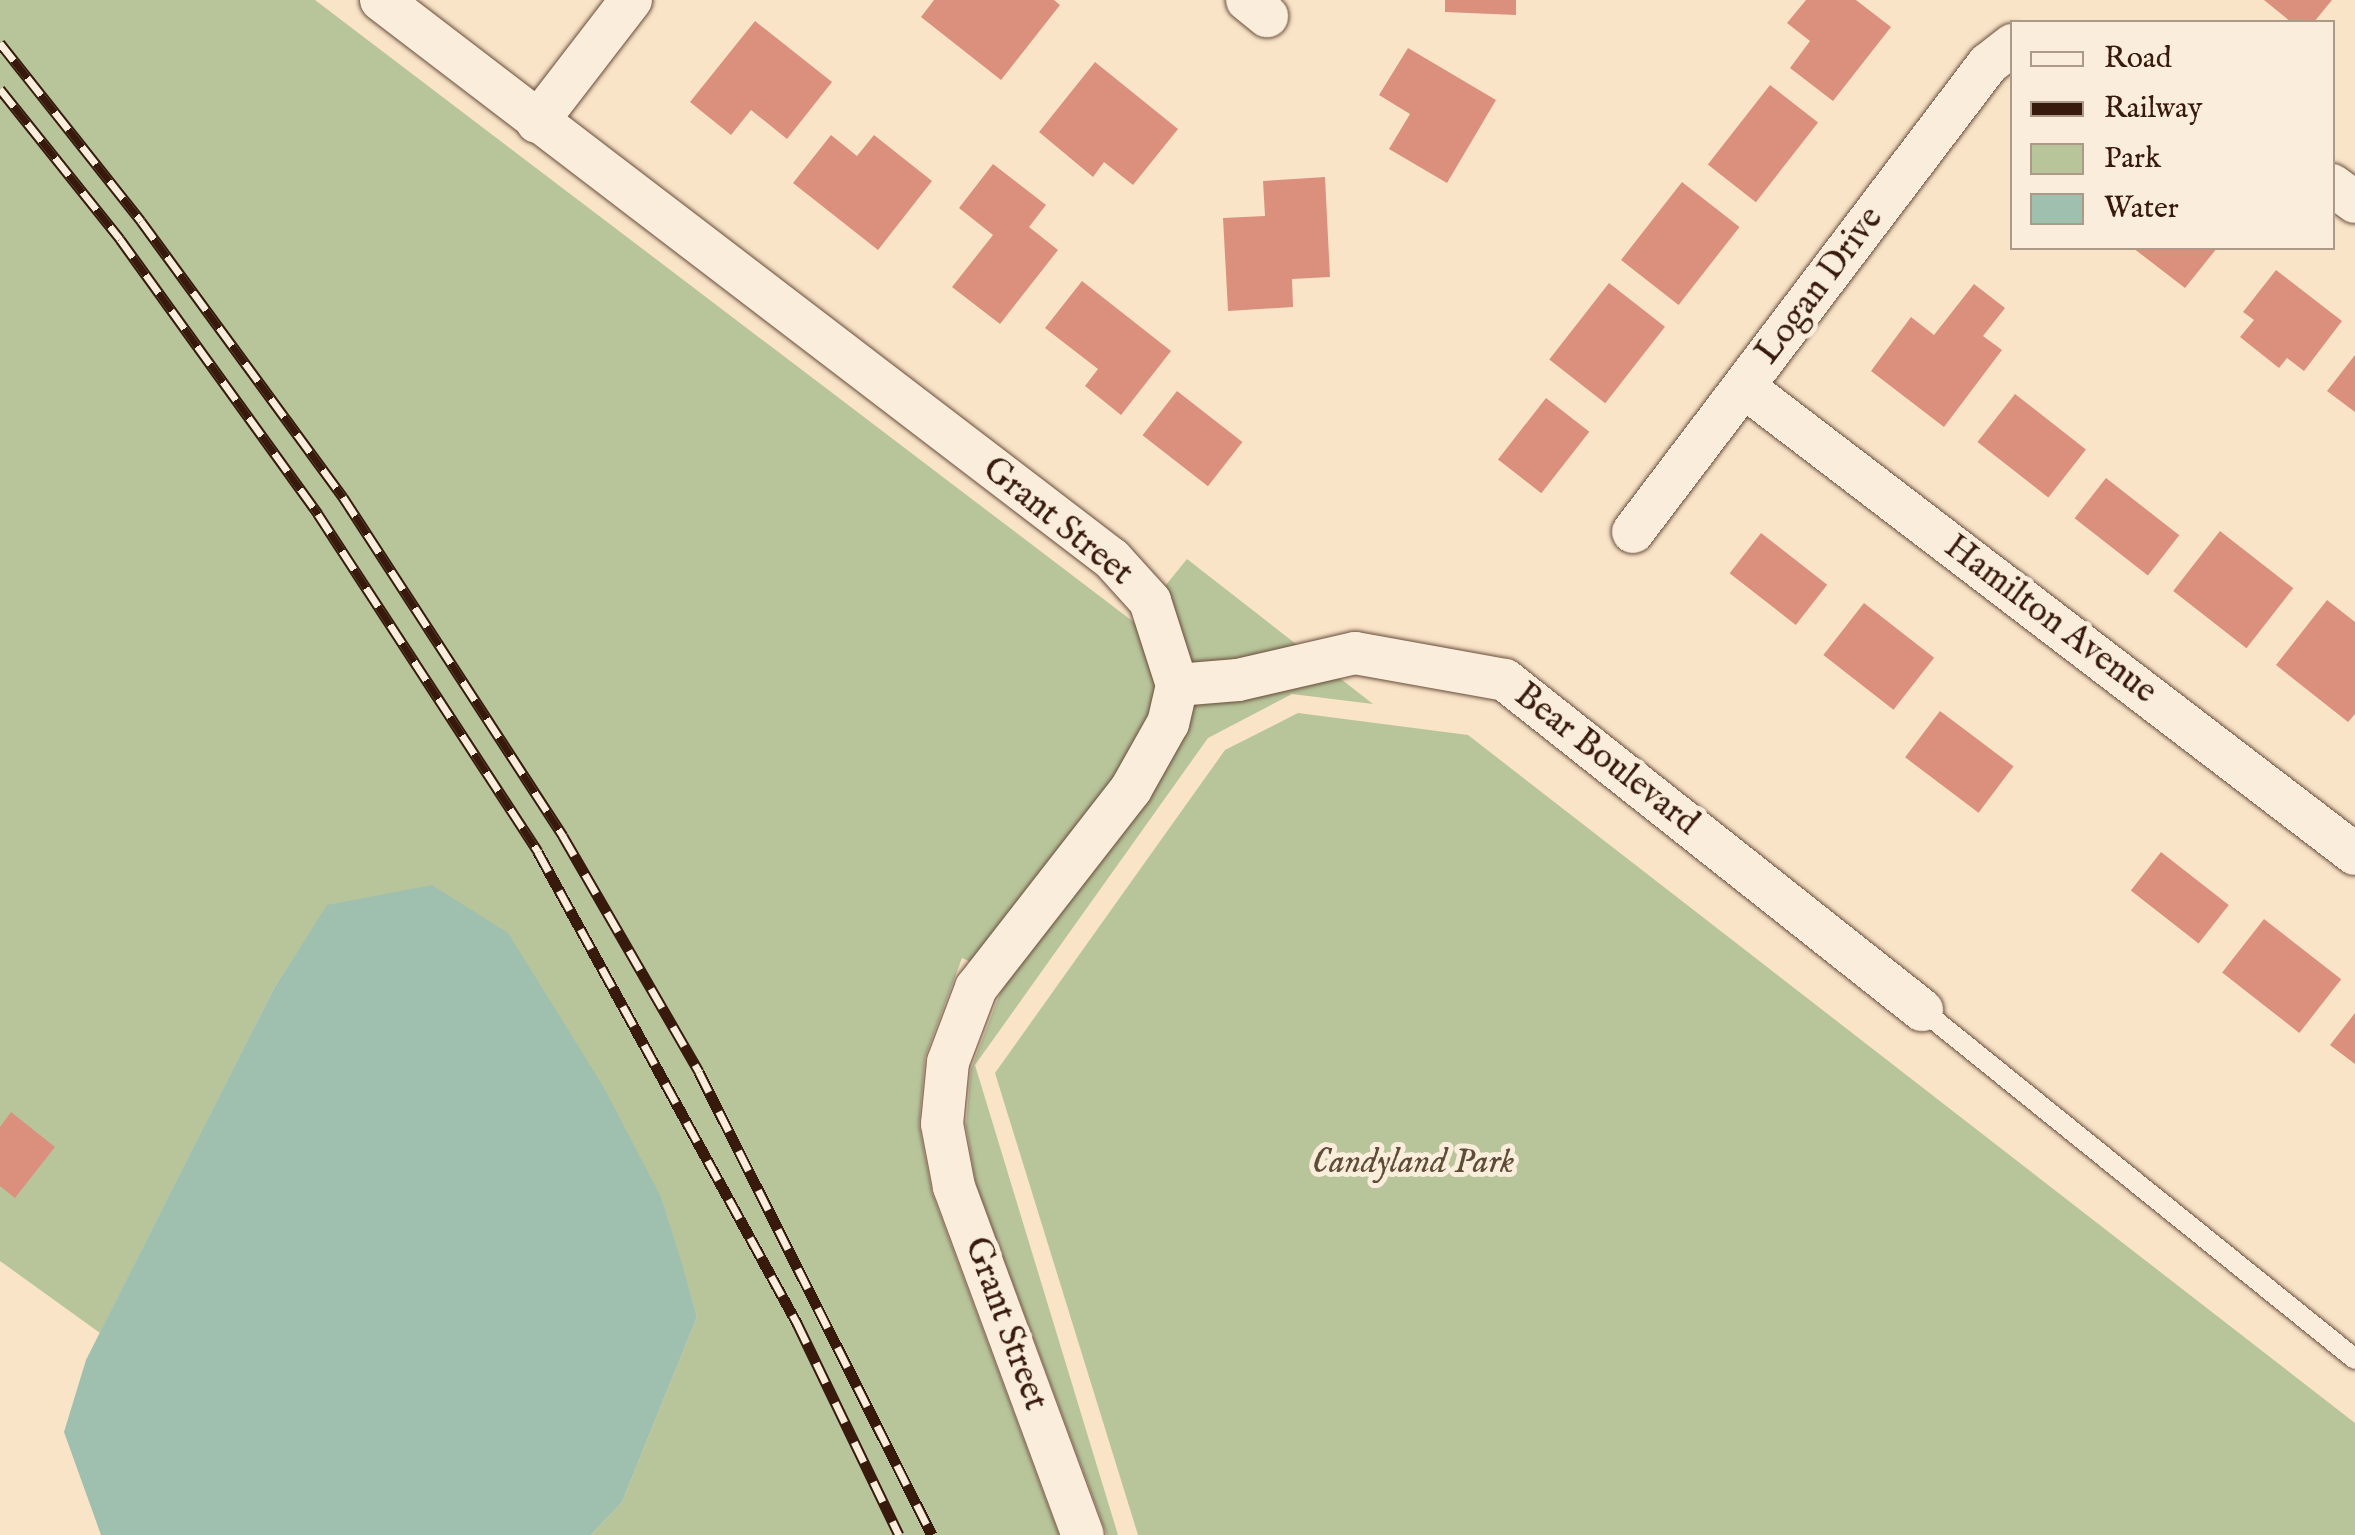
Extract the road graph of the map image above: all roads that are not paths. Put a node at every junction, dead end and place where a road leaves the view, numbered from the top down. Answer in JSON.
{"nodes":[{"id":1,"x":381,"y":0,"type":"edge"},
{"id":2,"x":632,"y":0,"type":"edge"},
{"id":3,"x":2010,"y":46,"type":"edge"},
{"id":4,"x":537,"y":122,"type":"junction"},
{"id":5,"x":1744,"y":387,"type":"junction"},
{"id":6,"x":1632,"y":532,"type":"dead end"},
{"id":7,"x":1177,"y":685,"type":"junction"},
{"id":8,"x":2355,"y":854,"type":"edge"},
{"id":9,"x":1922,"y":1010,"type":"joint"},
{"id":10,"x":2355,"y":1359,"type":"edge"},
{"id":11,"x":1083,"y":1535,"type":"edge"}],
"edges":[{"from":1,"to":4,"type":"street","name":"Grant Street"},
{"from":2,"to":4,"type":"street"},
{"from":3,"to":5,"type":"street","name":"Logan Drive"},
{"from":4,"to":7,"type":"street","name":"Grant Street"},
{"from":5,"to":6,"type":"street","name":"Logan Drive"},
{"from":5,"to":8,"type":"street","name":"Hamilton Avenue"},
{"from":7,"to":9,"type":"street","name":"Bear Boulevard"},
{"from":7,"to":11,"type":"street","name":"Grant Street"},
{"from":9,"to":10,"type":"lane"}]}
